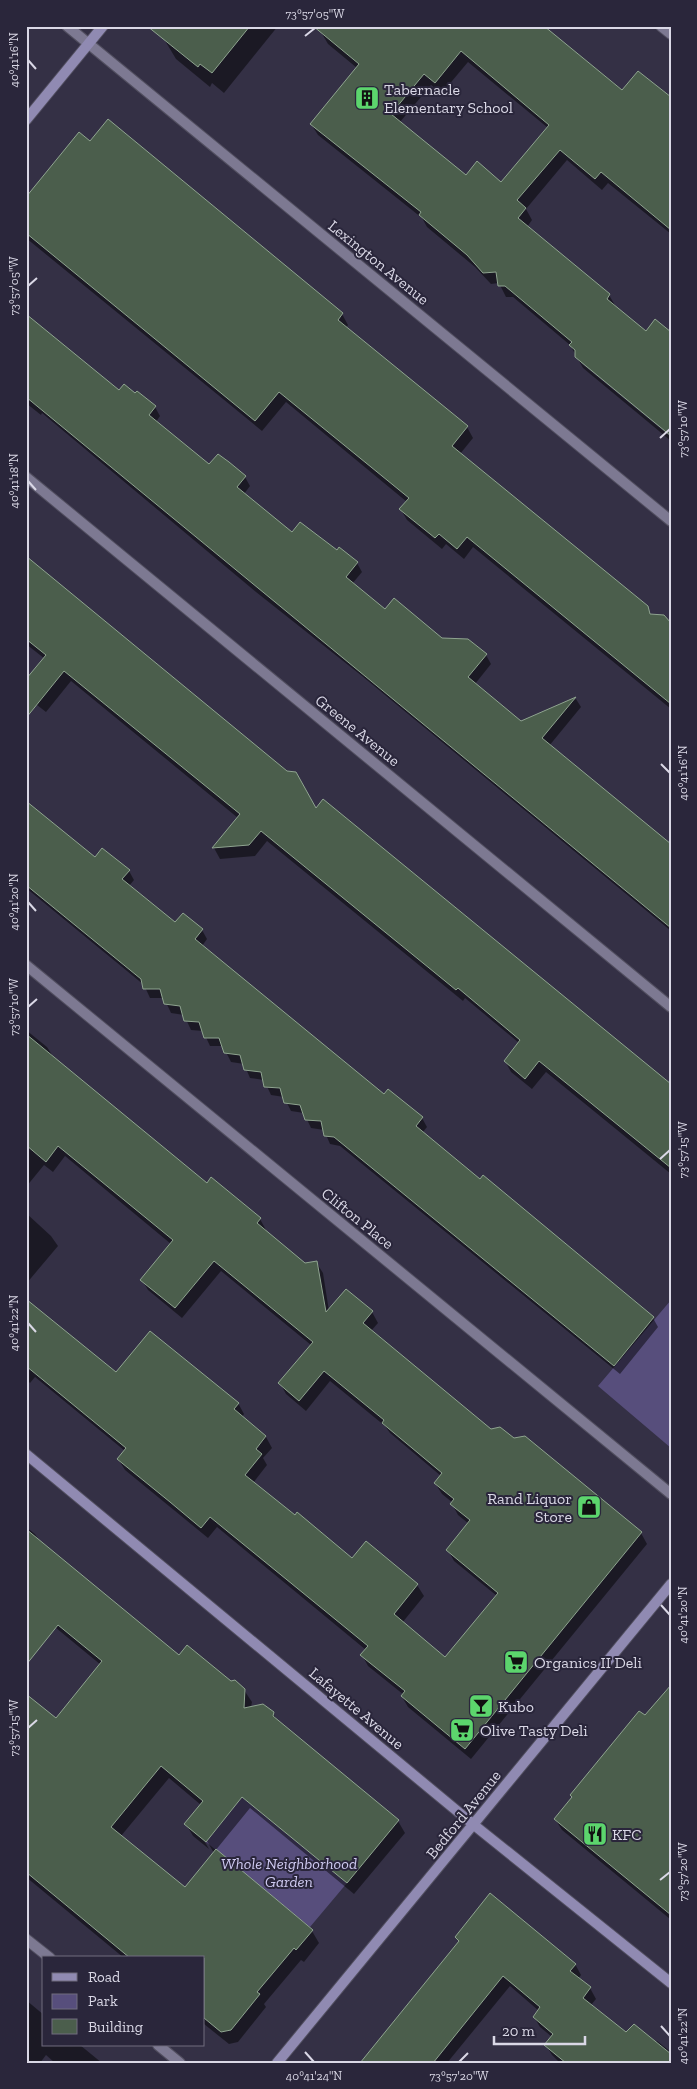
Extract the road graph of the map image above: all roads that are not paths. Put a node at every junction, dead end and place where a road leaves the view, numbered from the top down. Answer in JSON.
{"nodes":[{"id":1,"x":67,"y":26,"type":"edge"},
{"id":2,"x":103,"y":26,"type":"edge"},
{"id":3,"x":661,"y":26,"type":"edge"},
{"id":4,"x":671,"y":34,"type":"edge"},
{"id":5,"x":88,"y":44,"type":"junction"},
{"id":6,"x":26,"y":120,"type":"edge"},
{"id":7,"x":26,"y":478,"type":"edge"},
{"id":8,"x":671,"y":521,"type":"edge"},
{"id":9,"x":26,"y":965,"type":"edge"},
{"id":10,"x":671,"y":1007,"type":"edge"},
{"id":11,"x":26,"y":1454,"type":"edge"},
{"id":12,"x":671,"y":1494,"type":"edge"},
{"id":13,"x":671,"y":1584,"type":"edge"},
{"id":14,"x":474,"y":1825,"type":"junction"},
{"id":15,"x":26,"y":1939,"type":"edge"},
{"id":16,"x":47,"y":1956,"type":"edge"},
{"id":17,"x":671,"y":1984,"type":"edge"},
{"id":18,"x":159,"y":2046,"type":"edge"},
{"id":19,"x":180,"y":2063,"type":"edge"},
{"id":20,"x":277,"y":2063,"type":"edge"}],
"edges":[{"from":1,"to":5,"type":"street","name":"Lexington Avenue"},
{"from":2,"to":5,"type":"main road"},
{"from":3,"to":4,"type":"street"},
{"from":5,"to":6,"type":"main road"},
{"from":5,"to":8,"type":"street","name":"Lexington Avenue"},
{"from":7,"to":10,"type":"street","name":"Greene Avenue"},
{"from":9,"to":12,"type":"street","name":"Clifton Place"},
{"from":11,"to":14,"type":"main road","name":"Lafayette Avenue"},
{"from":13,"to":14,"type":"main road","name":"Bedford Avenue"},
{"from":14,"to":17,"type":"main road","name":"Lafayette Avenue"},
{"from":14,"to":20,"type":"main road","name":"Bedford Avenue"},
{"from":15,"to":16,"type":"street"},
{"from":18,"to":19,"type":"street"}]}
